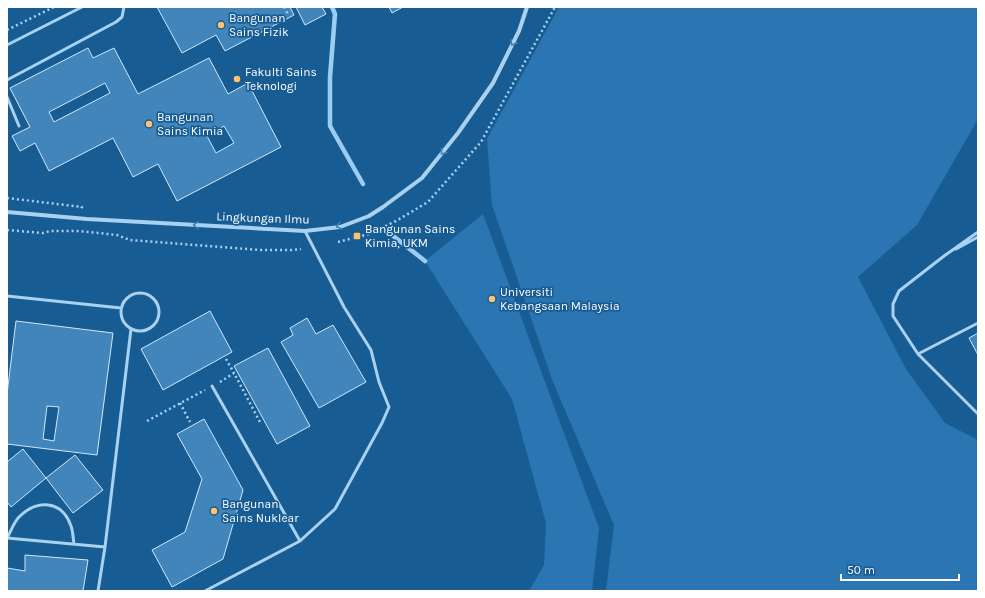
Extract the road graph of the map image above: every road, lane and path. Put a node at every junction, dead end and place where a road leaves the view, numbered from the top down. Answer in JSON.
{"nodes":[{"id":1,"x":54,"y":7,"type":"edge"},
{"id":2,"x":82,"y":7,"type":"edge"},
{"id":3,"x":124,"y":7,"type":"edge"},
{"id":4,"x":284,"y":7,"type":"edge"},
{"id":5,"x":527,"y":7,"type":"edge"},
{"id":6,"x":288,"y":14,"type":"dead end"},
{"id":7,"x":7,"y":30,"type":"edge"},
{"id":8,"x":7,"y":45,"type":"edge"},
{"id":9,"x":7,"y":80,"type":"edge"},
{"id":10,"x":7,"y":97,"type":"edge"},
{"id":11,"x":19,"y":126,"type":"dead end"},
{"id":12,"x":7,"y":212,"type":"edge"},
{"id":13,"x":7,"y":230,"type":"edge"},
{"id":14,"x":305,"y":231,"type":"junction"},
{"id":15,"x":978,"y":232,"type":"edge"},
{"id":16,"x":978,"y":237,"type":"edge"},
{"id":17,"x":301,"y":249,"type":"dead end"},
{"id":18,"x":944,"y":256,"type":"junction"},
{"id":19,"x":7,"y":296,"type":"edge"},
{"id":20,"x":121,"y":308,"type":"junction"},
{"id":21,"x":978,"y":323,"type":"edge"},
{"id":22,"x":131,"y":329,"type":"junction"},
{"id":23,"x":918,"y":354,"type":"junction"},
{"id":24,"x":226,"y":359,"type":"dead end"},
{"id":25,"x":234,"y":374,"type":"dead end"},
{"id":26,"x":212,"y":386,"type":"dead end"},
{"id":27,"x":180,"y":403,"type":"dead end"},
{"id":28,"x":978,"y":414,"type":"edge"},
{"id":29,"x":190,"y":422,"type":"dead end"},
{"id":30,"x":7,"y":538,"type":"edge"},
{"id":31,"x":300,"y":541,"type":"junction"},
{"id":32,"x":74,"y":544,"type":"junction"},
{"id":33,"x":105,"y":547,"type":"junction"},
{"id":34,"x":98,"y":591,"type":"edge"},
{"id":35,"x":205,"y":591,"type":"edge"}],
"edges":[{"from":1,"to":7,"type":"path"},
{"from":2,"to":8,"type":"lane"},
{"from":3,"to":9,"type":"lane"},
{"from":4,"to":6,"type":"path"},
{"from":5,"to":14,"type":"street","name":"Lingkungan Ilmu","one_way":true},
{"from":10,"to":11,"type":"lane"},
{"from":14,"to":12,"type":"street","name":"Lingkungan Ilmu","one_way":true},
{"from":13,"to":17,"type":"path"},
{"from":14,"to":31,"type":"lane"},
{"from":15,"to":18,"type":"lane"},
{"from":16,"to":18,"type":"lane"},
{"from":18,"to":23,"type":"lane"},
{"from":19,"to":20,"type":"lane"},
{"from":20,"to":22,"type":"lane"},
{"from":20,"to":22,"type":"lane"},
{"from":21,"to":23,"type":"lane"},
{"from":22,"to":33,"type":"lane"},
{"from":23,"to":28,"type":"lane"},
{"from":24,"to":25,"type":"path"},
{"from":26,"to":31,"type":"lane"},
{"from":27,"to":29,"type":"path"},
{"from":30,"to":32,"type":"lane"},
{"from":30,"to":32,"type":"lane"},
{"from":31,"to":35,"type":"lane"},
{"from":32,"to":33,"type":"lane"},
{"from":33,"to":34,"type":"lane"}]}
